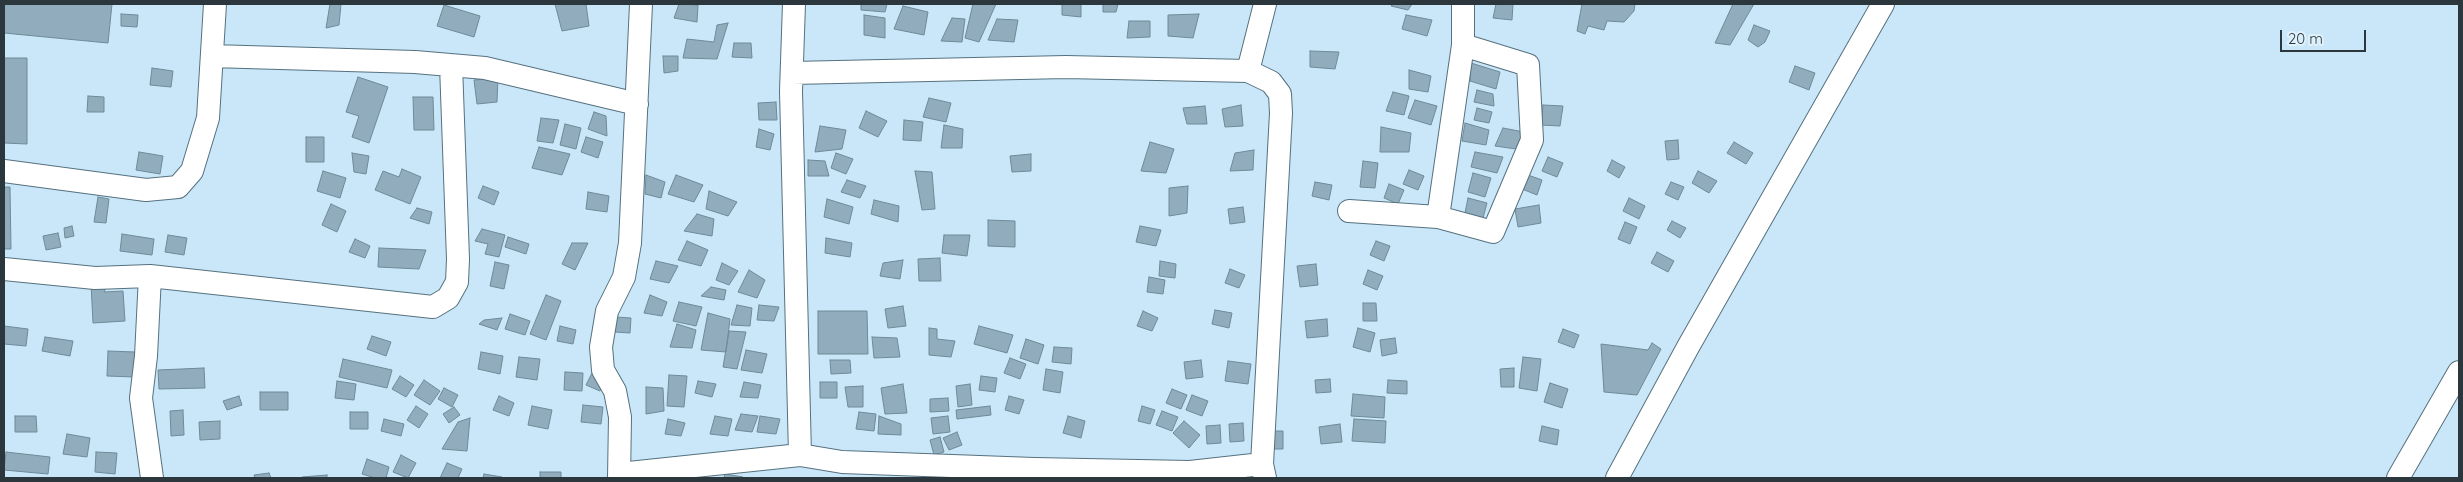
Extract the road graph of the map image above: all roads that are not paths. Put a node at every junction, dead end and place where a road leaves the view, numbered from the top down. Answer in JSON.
{"nodes":[{"id":1,"x":215,"y":4,"type":"edge"},
{"id":2,"x":641,"y":4,"type":"edge"},
{"id":3,"x":794,"y":4,"type":"edge"},
{"id":4,"x":1265,"y":4,"type":"edge"},
{"id":5,"x":1463,"y":4,"type":"edge"},
{"id":6,"x":1883,"y":4,"type":"edge"},
{"id":7,"x":1463,"y":44,"type":"junction"},
{"id":8,"x":212,"y":56,"type":"junction"},
{"id":9,"x":451,"y":65,"type":"junction"},
{"id":10,"x":1248,"y":71,"type":"junction"},
{"id":11,"x":792,"y":73,"type":"junction"},
{"id":12,"x":637,"y":104,"type":"junction"},
{"id":13,"x":4,"y":171,"type":"edge"},
{"id":14,"x":1349,"y":212,"type":"dead end"},
{"id":15,"x":1438,"y":217,"type":"junction"},
{"id":16,"x":4,"y":269,"type":"edge"},
{"id":17,"x":150,"y":276,"type":"junction"},
{"id":18,"x":2459,"y":372,"type":"edge"},
{"id":19,"x":800,"y":455,"type":"junction"},
{"id":20,"x":1264,"y":471,"type":"edge"},
{"id":21,"x":619,"y":476,"type":"edge"},
{"id":22,"x":152,"y":478,"type":"edge"},
{"id":23,"x":1617,"y":478,"type":"edge"},
{"id":24,"x":2398,"y":478,"type":"edge"}],
"edges":[{"from":1,"to":8,"type":"street"},
{"from":2,"to":12,"type":"street"},
{"from":3,"to":11,"type":"street"},
{"from":4,"to":10,"type":"street"},
{"from":5,"to":7,"type":"street"},
{"from":6,"to":23,"type":"street"},
{"from":7,"to":15,"type":"street"},
{"from":7,"to":15,"type":"street"},
{"from":8,"to":9,"type":"street"},
{"from":8,"to":13,"type":"street"},
{"from":9,"to":12,"type":"street"},
{"from":9,"to":17,"type":"street"},
{"from":10,"to":11,"type":"street"},
{"from":10,"to":20,"type":"street"},
{"from":11,"to":19,"type":"street"},
{"from":12,"to":21,"type":"street"},
{"from":14,"to":15,"type":"street"},
{"from":16,"to":17,"type":"street"},
{"from":17,"to":22,"type":"street"},
{"from":18,"to":24,"type":"street"},
{"from":19,"to":20,"type":"street"},
{"from":19,"to":21,"type":"street"}]}
